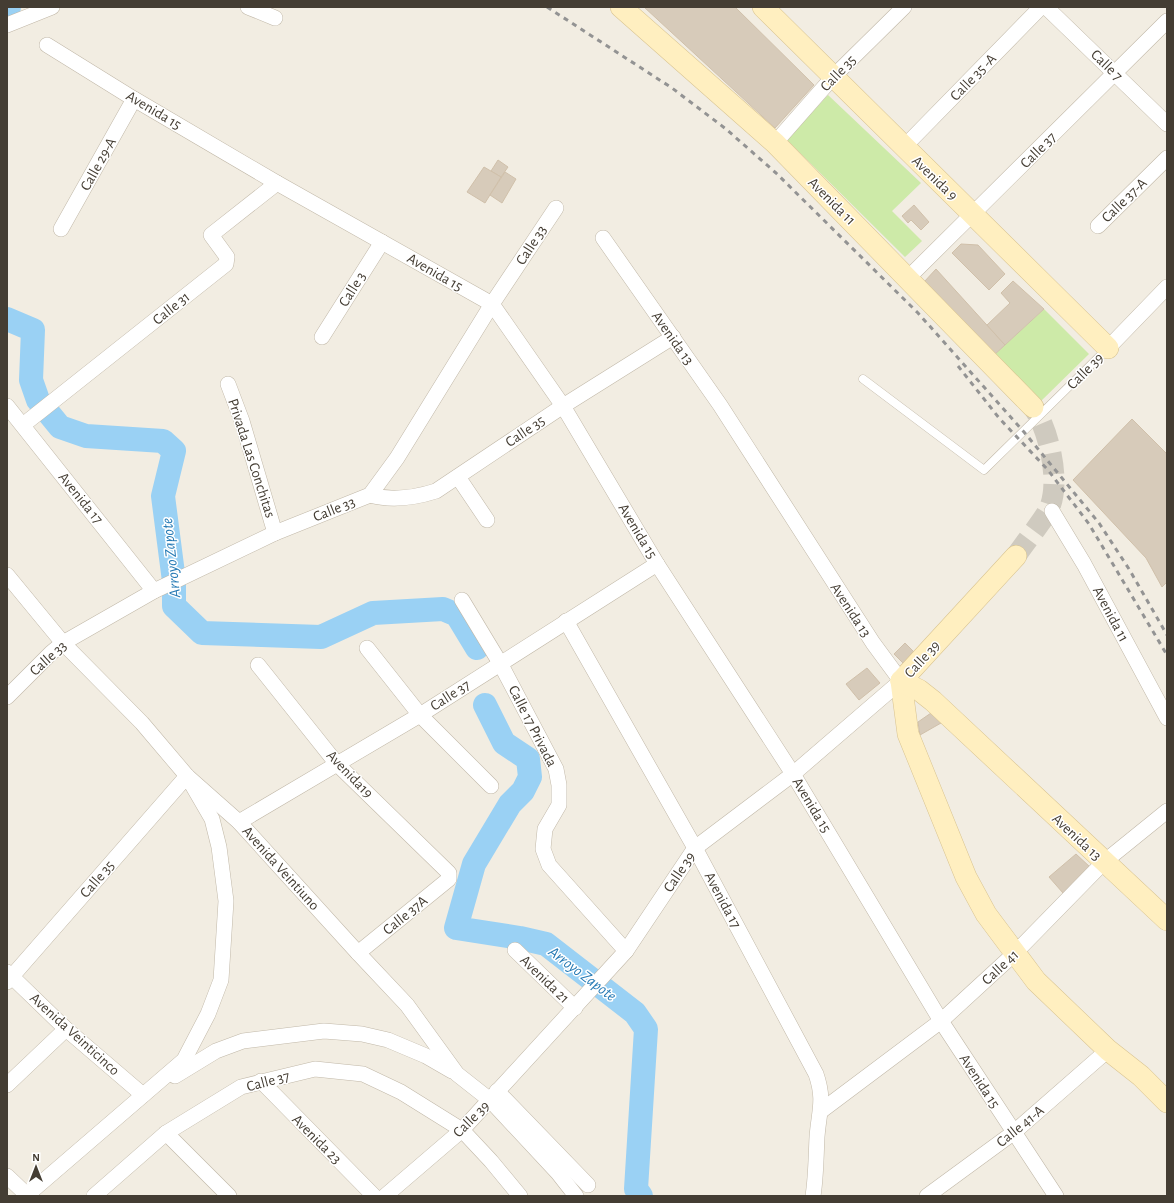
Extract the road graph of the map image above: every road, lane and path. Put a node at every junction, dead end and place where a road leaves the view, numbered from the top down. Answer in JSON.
{"nodes":[{"id":1,"x":52,"y":7,"type":"edge"},
{"id":2,"x":248,"y":7,"type":"edge"},
{"id":3,"x":763,"y":7,"type":"edge"},
{"id":4,"x":904,"y":7,"type":"edge"},
{"id":5,"x":1041,"y":7,"type":"edge"},
{"id":6,"x":1046,"y":7,"type":"edge"},
{"id":7,"x":627,"y":9,"type":"edge"},
{"id":8,"x":275,"y":18,"type":"dead end"},
{"id":9,"x":1167,"y":21,"type":"edge"},
{"id":10,"x":7,"y":25,"type":"edge"},
{"id":11,"x":47,"y":45,"type":"dead end"},
{"id":12,"x":1115,"y":73,"type":"junction"},
{"id":13,"x":833,"y":77,"type":"junction"},
{"id":14,"x":134,"y":99,"type":"junction"},
{"id":15,"x":1167,"y":124,"type":"edge"},
{"id":16,"x":775,"y":143,"type":"junction"},
{"id":17,"x":904,"y":147,"type":"junction"},
{"id":18,"x":1167,"y":158,"type":"edge"},
{"id":19,"x":278,"y":183,"type":"junction"},
{"id":20,"x":556,"y":208,"type":"dead end"},
{"id":21,"x":973,"y":215,"type":"junction"},
{"id":22,"x":1098,"y":226,"type":"dead end"},
{"id":23,"x":62,"y":229,"type":"dead end"},
{"id":24,"x":603,"y":238,"type":"dead end"},
{"id":25,"x":382,"y":242,"type":"junction"},
{"id":26,"x":908,"y":278,"type":"junction"},
{"id":27,"x":1167,"y":287,"type":"edge"},
{"id":28,"x":492,"y":304,"type":"junction"},
{"id":29,"x":322,"y":337,"type":"dead end"},
{"id":30,"x":672,"y":337,"type":"junction"},
{"id":31,"x":1108,"y":348,"type":"junction"},
{"id":32,"x":863,"y":379,"type":"dead end"},
{"id":33,"x":228,"y":384,"type":"dead end"},
{"id":34,"x":7,"y":406,"type":"edge"},
{"id":35,"x":563,"y":406,"type":"junction"},
{"id":36,"x":1033,"y":407,"type":"tunnel mouth"},
{"id":37,"x":23,"y":425,"type":"junction"},
{"id":38,"x":458,"y":477,"type":"junction"},
{"id":39,"x":370,"y":496,"type":"junction"},
{"id":40,"x":1052,"y":511,"type":"dead end"},
{"id":41,"x":487,"y":520,"type":"dead end"},
{"id":42,"x":275,"y":533,"type":"junction"},
{"id":43,"x":1016,"y":556,"type":"tunnel mouth"},
{"id":44,"x":657,"y":564,"type":"junction"},
{"id":45,"x":7,"y":575,"type":"edge"},
{"id":46,"x":154,"y":591,"type":"junction"},
{"id":47,"x":462,"y":600,"type":"dead end"},
{"id":48,"x":566,"y":621,"type":"junction"},
{"id":49,"x":63,"y":643,"type":"junction"},
{"id":50,"x":367,"y":648,"type":"dead end"},
{"id":51,"x":500,"y":663,"type":"junction"},
{"id":52,"x":258,"y":665,"type":"dead end"},
{"id":53,"x":901,"y":681,"type":"junction"},
{"id":54,"x":7,"y":698,"type":"edge"},
{"id":55,"x":420,"y":714,"type":"junction"},
{"id":56,"x":1167,"y":718,"type":"edge"},
{"id":57,"x":337,"y":764,"type":"junction"},
{"id":58,"x":794,"y":774,"type":"junction"},
{"id":59,"x":187,"y":776,"type":"junction"},
{"id":60,"x":491,"y":786,"type":"dead end"},
{"id":61,"x":1167,"y":811,"type":"edge"},
{"id":62,"x":239,"y":822,"type":"junction"},
{"id":63,"x":695,"y":848,"type":"junction"},
{"id":64,"x":1104,"y":862,"type":"junction"},
{"id":65,"x":450,"y":875,"type":"joint"},
{"id":66,"x":1167,"y":920,"type":"edge"},
{"id":67,"x":515,"y":950,"type":"dead end"},
{"id":68,"x":626,"y":950,"type":"junction"},
{"id":69,"x":358,"y":953,"type":"junction"},
{"id":70,"x":1014,"y":954,"type":"junction"},
{"id":71,"x":9,"y":977,"type":"edge"},
{"id":72,"x":575,"y":1008,"type":"junction"},
{"id":73,"x":941,"y":1021,"type":"junction"},
{"id":74,"x":66,"y":1029,"type":"junction"},
{"id":75,"x":1108,"y":1050,"type":"junction"},
{"id":76,"x":457,"y":1074,"type":"junction"},
{"id":77,"x":261,"y":1081,"type":"junction"},
{"id":78,"x":7,"y":1085,"type":"edge"},
{"id":79,"x":144,"y":1094,"type":"junction"},
{"id":80,"x":493,"y":1095,"type":"junction"},
{"id":81,"x":1167,"y":1102,"type":"edge"},
{"id":82,"x":821,"y":1111,"type":"junction"},
{"id":83,"x":462,"y":1130,"type":"junction"},
{"id":84,"x":166,"y":1133,"type":"junction"},
{"id":85,"x":1013,"y":1133,"type":"junction"},
{"id":86,"x":7,"y":1176,"type":"edge"},
{"id":87,"x":588,"y":1185,"type":"dead end"},
{"id":88,"x":26,"y":1196,"type":"edge"},
{"id":89,"x":94,"y":1196,"type":"edge"},
{"id":90,"x":230,"y":1196,"type":"edge"},
{"id":91,"x":374,"y":1196,"type":"edge"},
{"id":92,"x":385,"y":1196,"type":"edge"},
{"id":93,"x":520,"y":1196,"type":"edge"},
{"id":94,"x":576,"y":1196,"type":"edge"},
{"id":95,"x":813,"y":1196,"type":"edge"},
{"id":96,"x":927,"y":1196,"type":"edge"},
{"id":97,"x":1056,"y":1196,"type":"edge"}],
"edges":[{"from":1,"to":10,"type":"street"},
{"from":2,"to":8,"type":"street"},
{"from":3,"to":13,"type":"main road","name":"Avenida 9"},
{"from":4,"to":13,"type":"street","name":"Calle 35"},
{"from":5,"to":17,"type":"street","name":"Calle 35 -A"},
{"from":6,"to":12,"type":"street","name":"Calle 7"},
{"from":7,"to":16,"type":"main road","name":"Avenida 11"},
{"from":9,"to":12,"type":"street","name":"Calle 37"},
{"from":11,"to":14,"type":"street","name":"Avenida 15"},
{"from":12,"to":15,"type":"street","name":"Calle 7"},
{"from":12,"to":21,"type":"street","name":"Calle 37"},
{"from":13,"to":16,"type":"street","name":"Calle 35"},
{"from":13,"to":17,"type":"main road","name":"Avenida 9"},
{"from":14,"to":19,"type":"street","name":"Avenida 15"},
{"from":14,"to":23,"type":"street","name":"Calle 29-A"},
{"from":16,"to":26,"type":"main road","name":"Avenida 11"},
{"from":17,"to":21,"type":"main road","name":"Avenida 9"},
{"from":18,"to":22,"type":"street","name":"Calle 37-A"},
{"from":19,"to":25,"type":"street","name":"Avenida 15"},
{"from":19,"to":37,"type":"street","name":"Calle 31"},
{"from":20,"to":28,"type":"street","name":"Calle 33"},
{"from":21,"to":26,"type":"street","name":"Calle 37"},
{"from":21,"to":31,"type":"main road","name":"Avenida 9"},
{"from":24,"to":30,"type":"street","name":"Avenida 13"},
{"from":25,"to":28,"type":"street","name":"Avenida 15"},
{"from":25,"to":29,"type":"street","name":"Calle 3"},
{"from":26,"to":36,"type":"main road","name":"Avenida 11"},
{"from":27,"to":31,"type":"street","name":"Calle 39"},
{"from":28,"to":35,"type":"street","name":"Avenida 15"},
{"from":28,"to":39,"type":"street","name":"Calle 33"},
{"from":30,"to":35,"type":"street","name":"Calle 35"},
{"from":30,"to":53,"type":"street","name":"Avenida 13"},
{"from":31,"to":32,"type":"lane","name":"Calle 39"},
{"from":33,"to":42,"type":"street","name":"Privada Las Conchitas"},
{"from":34,"to":37,"type":"street","name":"Avenida 17"},
{"from":35,"to":38,"type":"street","name":"Calle 35"},
{"from":35,"to":44,"type":"street","name":"Avenida 15"},
{"from":37,"to":46,"type":"street","name":"Avenida 17"},
{"from":38,"to":39,"type":"street","name":"Calle 35"},
{"from":38,"to":41,"type":"street"},
{"from":39,"to":42,"type":"street","name":"Calle 33"},
{"from":40,"to":56,"type":"street","name":"Avenida 11"},
{"from":42,"to":46,"type":"street","name":"Calle 33"},
{"from":43,"to":53,"type":"main road","name":"Calle 39"},
{"from":44,"to":48,"type":"street","name":"Calle 37"},
{"from":44,"to":58,"type":"street","name":"Avenida 15"},
{"from":45,"to":49,"type":"street","name":"Avenida Veintiuno"},
{"from":46,"to":49,"type":"street","name":"Calle 33"},
{"from":47,"to":51,"type":"street","name":"Calle 17 Privada"},
{"from":48,"to":51,"type":"street","name":"Calle 37"},
{"from":48,"to":63,"type":"street","name":"Avenida 17"},
{"from":49,"to":54,"type":"street","name":"Calle 33"},
{"from":49,"to":59,"type":"street","name":"Avenida Veintiuno"},
{"from":50,"to":55,"type":"street"},
{"from":51,"to":55,"type":"street","name":"Calle 37"},
{"from":51,"to":68,"type":"street","name":"Calle 17 Privada"},
{"from":52,"to":57,"type":"street","name":"Avenida19"},
{"from":53,"to":58,"type":"street","name":"Calle 39"},
{"from":53,"to":64,"type":"main road","name":"Avenida 13"},
{"from":53,"to":70,"type":"main road"},
{"from":55,"to":57,"type":"street","name":"Calle 37"},
{"from":55,"to":60,"type":"street"},
{"from":57,"to":62,"type":"street","name":"Calle 37"},
{"from":57,"to":65,"type":"street","name":"Avenida19"},
{"from":58,"to":63,"type":"street","name":"Calle 39"},
{"from":58,"to":73,"type":"street","name":"Avenida 15"},
{"from":59,"to":62,"type":"street","name":"Avenida Veintiuno"},
{"from":59,"to":71,"type":"street","name":"Calle 35"},
{"from":59,"to":79,"type":"street"},
{"from":61,"to":64,"type":"street","name":"Calle 41"},
{"from":62,"to":69,"type":"street","name":"Avenida Veintiuno"},
{"from":63,"to":68,"type":"street","name":"Calle 39"},
{"from":63,"to":82,"type":"street","name":"Avenida 17"},
{"from":64,"to":66,"type":"main road","name":"Avenida 13"},
{"from":64,"to":70,"type":"street","name":"Calle 41"},
{"from":65,"to":69,"type":"street","name":"Calle 37A"},
{"from":67,"to":72,"type":"street","name":"Avenida 21"},
{"from":68,"to":72,"type":"street","name":"Calle 39"},
{"from":69,"to":76,"type":"street","name":"Avenida Veintiuno"},
{"from":70,"to":73,"type":"street","name":"Calle 41"},
{"from":70,"to":75,"type":"main road"},
{"from":71,"to":74,"type":"street","name":"Avenida Veinticinco"},
{"from":72,"to":80,"type":"street","name":"Calle 39"},
{"from":73,"to":82,"type":"street","name":"Calle 41"},
{"from":73,"to":85,"type":"street","name":"Avenida 15"},
{"from":74,"to":78,"type":"street"},
{"from":74,"to":79,"type":"street","name":"Avenida Veinticinco"},
{"from":75,"to":81,"type":"main road"},
{"from":75,"to":85,"type":"street","name":"Calle 41-A"},
{"from":76,"to":79,"type":"street"},
{"from":76,"to":80,"type":"street","name":"Avenida Veintiuno"},
{"from":77,"to":83,"type":"street","name":"Calle 37"},
{"from":77,"to":84,"type":"street","name":"Calle 37"},
{"from":77,"to":91,"type":"street","name":"Avenida 23"},
{"from":79,"to":88,"type":"street"},
{"from":80,"to":83,"type":"street","name":"Calle 39"},
{"from":80,"to":87,"type":"street"},
{"from":80,"to":94,"type":"street"},
{"from":82,"to":95,"type":"street","name":"Avenida 17"},
{"from":83,"to":92,"type":"street","name":"Calle 39"},
{"from":83,"to":93,"type":"street"},
{"from":84,"to":89,"type":"street","name":"Calle 37"},
{"from":84,"to":90,"type":"street"},
{"from":85,"to":96,"type":"street","name":"Calle 41-A"},
{"from":85,"to":97,"type":"street","name":"Avenida 15"},
{"from":86,"to":88,"type":"street"}]}
